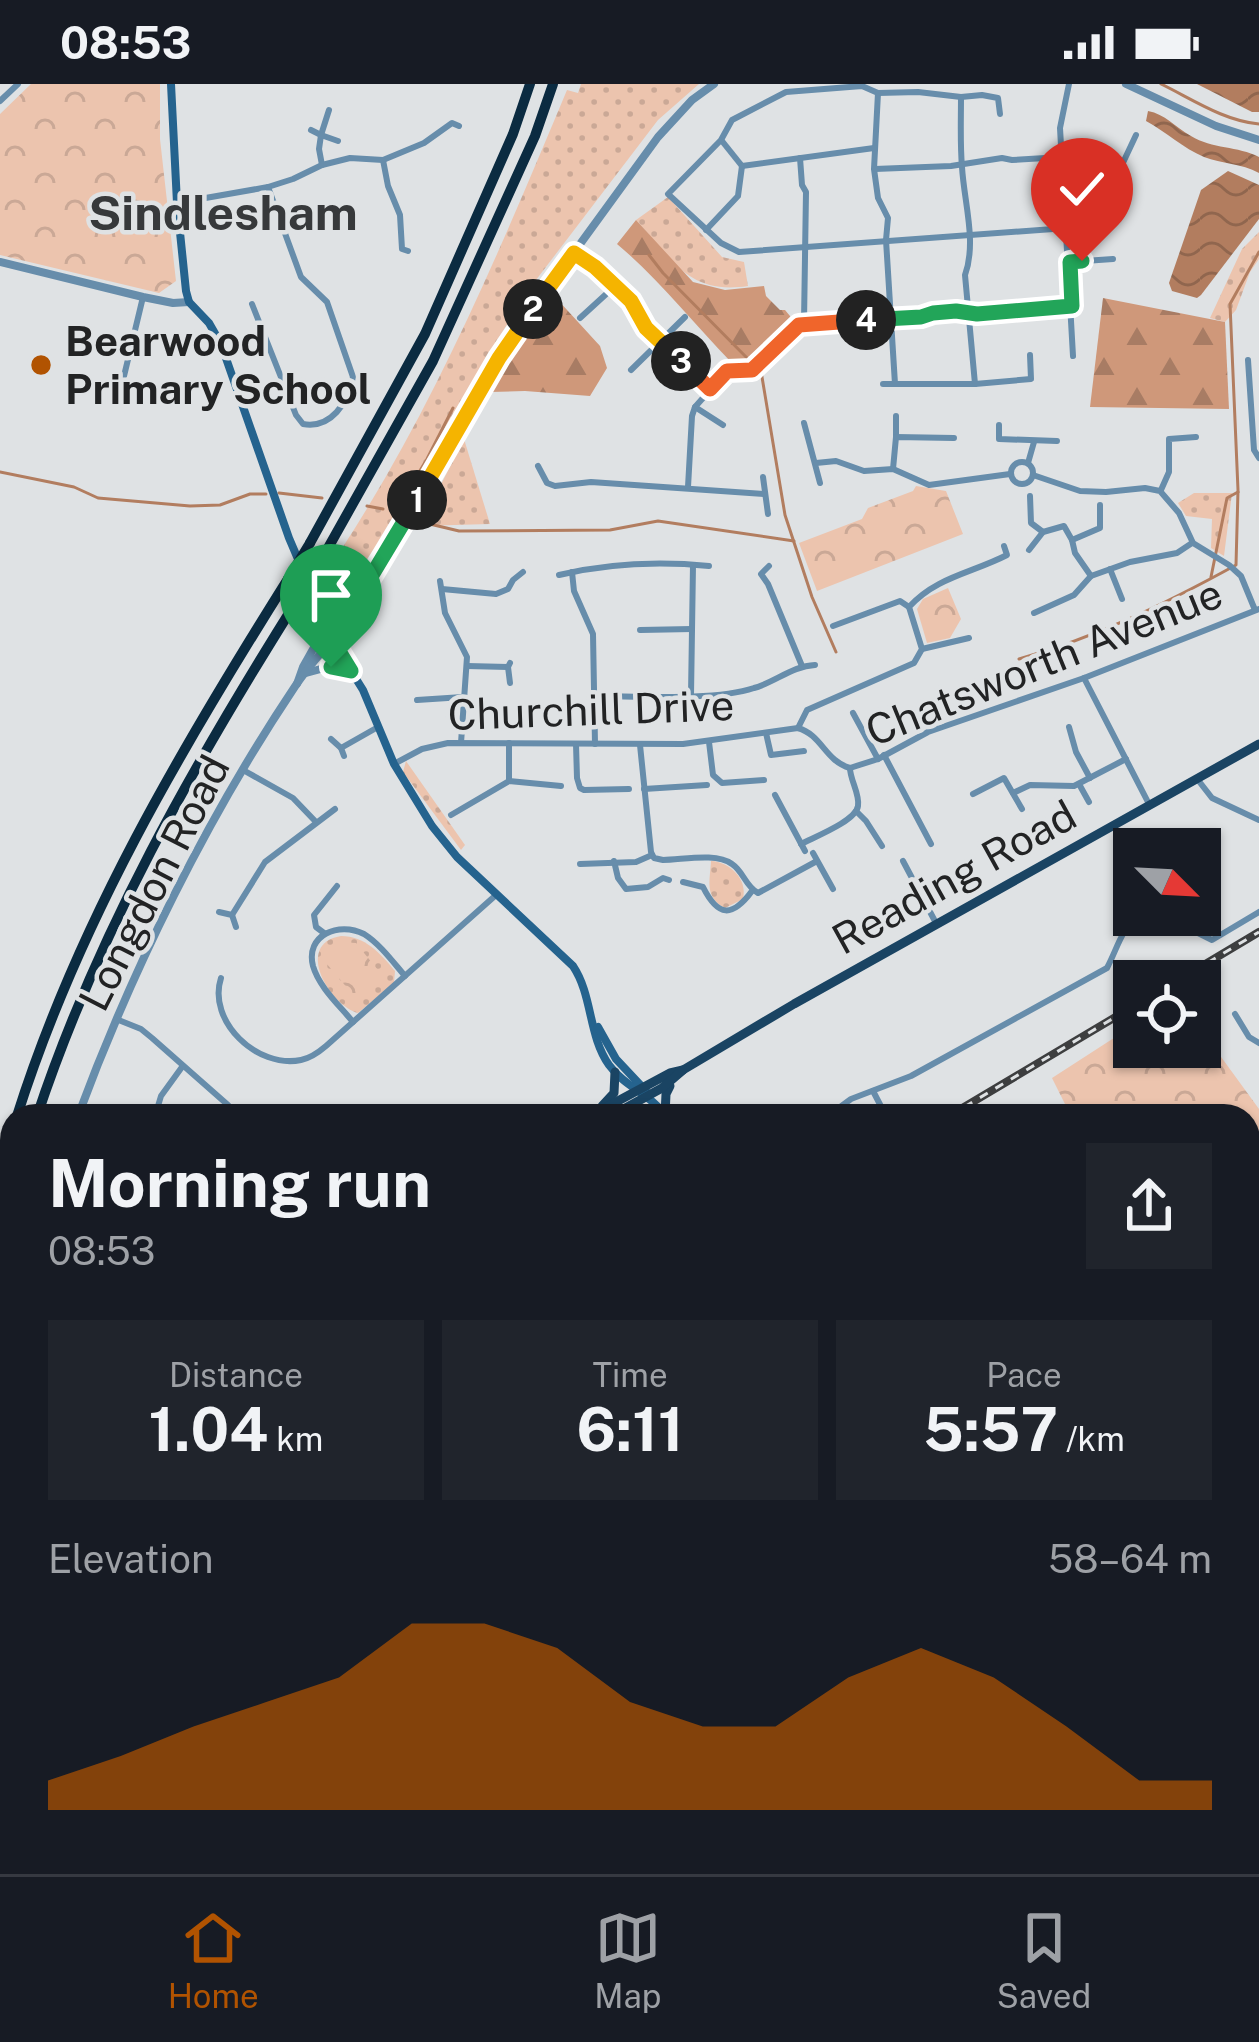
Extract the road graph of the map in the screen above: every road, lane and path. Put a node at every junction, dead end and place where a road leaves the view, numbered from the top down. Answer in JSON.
{"nodes":[{"id":1,"x":18,"y":84,"type":"edge"},
{"id":2,"x":171,"y":84,"type":"edge"},
{"id":3,"x":530,"y":84,"type":"edge"},
{"id":4,"x":554,"y":84,"type":"edge"},
{"id":5,"x":714,"y":84,"type":"edge"},
{"id":6,"x":1070,"y":84,"type":"edge"},
{"id":7,"x":1126,"y":84,"type":"edge"},
{"id":8,"x":878,"y":93,"type":"junction"},
{"id":9,"x":961,"y":98,"type":"junction"},
{"id":10,"x":0,"y":101,"type":"edge"},
{"id":11,"x":329,"y":110,"type":"dead end"},
{"id":12,"x":457,"y":112,"type":"dead end"},
{"id":13,"x":1000,"y":114,"type":"dead end"},
{"id":14,"x":311,"y":130,"type":"dead end"},
{"id":15,"x":321,"y":135,"type":"junction"},
{"id":16,"x":1136,"y":135,"type":"dead end"},
{"id":17,"x":722,"y":140,"type":"junction"},
{"id":18,"x":1259,"y":140,"type":"edge"},
{"id":19,"x":338,"y":141,"type":"dead end"},
{"id":20,"x":874,"y":148,"type":"junction"},
{"id":21,"x":1062,"y":157,"type":"junction"},
{"id":22,"x":800,"y":158,"type":"junction"},
{"id":23,"x":383,"y":160,"type":"junction"},
{"id":24,"x":962,"y":163,"type":"junction"},
{"id":25,"x":322,"y":164,"type":"junction"},
{"id":26,"x":742,"y":166,"type":"junction"},
{"id":27,"x":874,"y":169,"type":"junction"},
{"id":28,"x":268,"y":187,"type":"junction"},
{"id":29,"x":1065,"y":191,"type":"junction"},
{"id":30,"x":177,"y":203,"type":"junction"},
{"id":31,"x":1067,"y":228,"type":"junction"},
{"id":32,"x":706,"y":230,"type":"junction"},
{"id":33,"x":969,"y":235,"type":"junction"},
{"id":34,"x":886,"y":240,"type":"junction"},
{"id":35,"x":803,"y":247,"type":"junction"},
{"id":36,"x":291,"y":251,"type":"junction"},
{"id":37,"x":402,"y":252,"type":"dead end"},
{"id":38,"x":574,"y":253,"type":"junction"},
{"id":39,"x":281,"y":256,"type":"dead end"},
{"id":40,"x":1113,"y":259,"type":"dead end"},
{"id":41,"x":0,"y":262,"type":"edge"},
{"id":42,"x":1070,"y":262,"type":"junction"},
{"id":43,"x":615,"y":286,"type":"junction"},
{"id":44,"x":142,"y":297,"type":"junction"},
{"id":45,"x":188,"y":302,"type":"junction"},
{"id":46,"x":1072,"y":306,"type":"junction"},
{"id":47,"x":257,"y":307,"type":"dead end"},
{"id":48,"x":968,"y":313,"type":"junction"},
{"id":49,"x":685,"y":316,"type":"dead end"},
{"id":50,"x":580,"y":318,"type":"dead end"},
{"id":51,"x":892,"y":319,"type":"junction"},
{"id":52,"x":804,"y":323,"type":"junction"},
{"id":53,"x":660,"y":341,"type":"junction"},
{"id":54,"x":1030,"y":355,"type":"dead end"},
{"id":55,"x":1073,"y":356,"type":"dead end"},
{"id":56,"x":1248,"y":360,"type":"dead end"},
{"id":57,"x":631,"y":370,"type":"dead end"},
{"id":58,"x":124,"y":376,"type":"dead end"},
{"id":59,"x":884,"y":384,"type":"dead end"},
{"id":60,"x":896,"y":384,"type":"junction"},
{"id":61,"x":975,"y":384,"type":"junction"},
{"id":62,"x":710,"y":389,"type":"junction"},
{"id":63,"x":695,"y":407,"type":"junction"},
{"id":64,"x":896,"y":416,"type":"dead end"},
{"id":65,"x":804,"y":422,"type":"dead end"},
{"id":66,"x":723,"y":425,"type":"dead end"},
{"id":67,"x":999,"y":425,"type":"dead end"},
{"id":68,"x":896,"y":436,"type":"junction"},
{"id":69,"x":1196,"y":437,"type":"dead end"},
{"id":70,"x":954,"y":438,"type":"dead end"},
{"id":71,"x":1057,"y":441,"type":"dead end"},
{"id":72,"x":1034,"y":442,"type":"junction"},
{"id":73,"x":1259,"y":458,"type":"edge"},
{"id":74,"x":816,"y":463,"type":"junction"},
{"id":75,"x":1028,"y":463,"type":"junction"},
{"id":76,"x":538,"y":466,"type":"dead end"},
{"id":77,"x":893,"y":469,"type":"junction"},
{"id":78,"x":1010,"y":475,"type":"junction"},
{"id":79,"x":1033,"y":476,"type":"junction"},
{"id":80,"x":763,"y":477,"type":"dead end"},
{"id":81,"x":820,"y":483,"type":"dead end"},
{"id":82,"x":688,"y":487,"type":"junction"},
{"id":83,"x":1160,"y":491,"type":"junction"},
{"id":84,"x":764,"y":494,"type":"junction"},
{"id":85,"x":1030,"y":496,"type":"dead end"},
{"id":86,"x":1100,"y":505,"type":"dead end"},
{"id":87,"x":768,"y":514,"type":"dead end"},
{"id":88,"x":1043,"y":532,"type":"junction"},
{"id":89,"x":1072,"y":540,"type":"junction"},
{"id":90,"x":1192,"y":543,"type":"junction"},
{"id":91,"x":1004,"y":545,"type":"dead end"},
{"id":92,"x":1029,"y":550,"type":"dead end"},
{"id":93,"x":1007,"y":555,"type":"junction"},
{"id":94,"x":1018,"y":557,"type":"dead end"},
{"id":95,"x":693,"y":565,"type":"junction"},
{"id":96,"x":710,"y":566,"type":"dead end"},
{"id":97,"x":769,"y":566,"type":"dead end"},
{"id":98,"x":1110,"y":569,"type":"junction"},
{"id":99,"x":524,"y":572,"type":"dead end"},
{"id":100,"x":572,"y":572,"type":"junction"},
{"id":101,"x":559,"y":575,"type":"dead end"},
{"id":102,"x":1091,"y":575,"type":"junction"},
{"id":103,"x":369,"y":580,"type":"junction"},
{"id":104,"x":317,"y":599,"type":"junction"},
{"id":105,"x":1122,"y":599,"type":"dead end"},
{"id":106,"x":350,"y":603,"type":"junction"},
{"id":107,"x":909,"y":607,"type":"junction"},
{"id":108,"x":1257,"y":610,"type":"edge"},
{"id":109,"x":1034,"y":613,"type":"dead end"},
{"id":110,"x":833,"y":626,"type":"dead end"},
{"id":111,"x":692,"y":629,"type":"junction"},
{"id":112,"x":640,"y":630,"type":"dead end"},
{"id":113,"x":650,"y":632,"type":"junction"},
{"id":114,"x":332,"y":633,"type":"junction"},
{"id":115,"x":969,"y":638,"type":"dead end"},
{"id":116,"x":650,"y":643,"type":"dead end"},
{"id":117,"x":922,"y":649,"type":"junction"},
{"id":118,"x":815,"y":665,"type":"dead end"},
{"id":119,"x":467,"y":666,"type":"junction"},
{"id":120,"x":802,"y":666,"type":"junction"},
{"id":121,"x":306,"y":673,"type":"junction"},
{"id":122,"x":353,"y":673,"type":"junction"},
{"id":123,"x":1084,"y":678,"type":"junction"},
{"id":124,"x":297,"y":683,"type":"junction"},
{"id":125,"x":510,"y":683,"type":"dead end"},
{"id":126,"x":691,"y":695,"type":"junction"},
{"id":127,"x":594,"y":696,"type":"junction"},
{"id":128,"x":464,"y":698,"type":"junction"},
{"id":129,"x":416,"y":699,"type":"dead end"},
{"id":130,"x":853,"y":713,"type":"dead end"},
{"id":131,"x":378,"y":727,"type":"junction"},
{"id":132,"x":1069,"y":727,"type":"dead end"},
{"id":133,"x":797,"y":728,"type":"junction"},
{"id":134,"x":766,"y":733,"type":"junction"},
{"id":135,"x":331,"y":740,"type":"dead end"},
{"id":136,"x":461,"y":742,"type":"junction"},
{"id":137,"x":710,"y":742,"type":"junction"},
{"id":138,"x":509,"y":743,"type":"junction"},
{"id":139,"x":576,"y":744,"type":"junction"},
{"id":140,"x":595,"y":744,"type":"junction"},
{"id":141,"x":1259,"y":744,"type":"edge"},
{"id":142,"x":640,"y":745,"type":"junction"},
{"id":143,"x":804,"y":751,"type":"dead end"},
{"id":144,"x":881,"y":757,"type":"junction"},
{"id":145,"x":1126,"y":759,"type":"junction"},
{"id":146,"x":394,"y":764,"type":"junction"},
{"id":147,"x":850,"y":768,"type":"junction"},
{"id":148,"x":243,"y":770,"type":"junction"},
{"id":149,"x":1090,"y":778,"type":"junction"},
{"id":150,"x":1197,"y":779,"type":"junction"},
{"id":151,"x":764,"y":780,"type":"dead end"},
{"id":152,"x":509,"y":781,"type":"junction"},
{"id":153,"x":706,"y":784,"type":"dead end"},
{"id":154,"x":1079,"y":784,"type":"junction"},
{"id":155,"x":561,"y":786,"type":"dead end"},
{"id":156,"x":629,"y":789,"type":"dead end"},
{"id":157,"x":644,"y":789,"type":"junction"},
{"id":158,"x":1013,"y":793,"type":"junction"},
{"id":159,"x":973,"y":794,"type":"dead end"},
{"id":160,"x":775,"y":795,"type":"dead end"},
{"id":161,"x":1089,"y":802,"type":"dead end"},
{"id":162,"x":1150,"y":806,"type":"junction"},
{"id":163,"x":335,"y":809,"type":"dead end"},
{"id":164,"x":1022,"y":809,"type":"dead end"},
{"id":165,"x":856,"y":811,"type":"junction"},
{"id":166,"x":452,"y":815,"type":"dead end"},
{"id":167,"x":1259,"y":820,"type":"edge"},
{"id":168,"x":316,"y":822,"type":"junction"},
{"id":169,"x":931,"y":844,"type":"dead end"},
{"id":170,"x":883,"y":846,"type":"dead end"},
{"id":171,"x":809,"y":852,"type":"junction"},
{"id":172,"x":652,"y":855,"type":"junction"},
{"id":173,"x":614,"y":861,"type":"junction"},
{"id":174,"x":903,"y":861,"type":"dead end"},
{"id":175,"x":580,"y":864,"type":"dead end"},
{"id":176,"x":662,"y":868,"type":"dead end"},
{"id":177,"x":707,"y":877,"type":"dead end"},
{"id":178,"x":682,"y":882,"type":"dead end"},
{"id":179,"x":337,"y":886,"type":"dead end"},
{"id":180,"x":703,"y":886,"type":"junction"},
{"id":181,"x":833,"y":889,"type":"dead end"},
{"id":182,"x":752,"y":891,"type":"junction"},
{"id":183,"x":496,"y":895,"type":"junction"},
{"id":184,"x":220,"y":912,"type":"dead end"},
{"id":185,"x":1259,"y":912,"type":"edge"},
{"id":186,"x":232,"y":915,"type":"junction"},
{"id":187,"x":937,"y":925,"type":"junction"},
{"id":188,"x":236,"y":927,"type":"dead end"},
{"id":189,"x":324,"y":933,"type":"junction"},
{"id":190,"x":1221,"y":935,"type":"edge"},
{"id":191,"x":1121,"y":936,"type":"edge"},
{"id":192,"x":405,"y":976,"type":"junction"},
{"id":193,"x":221,"y":979,"type":"dead end"},
{"id":194,"x":1235,"y":1014,"type":"dead end"},
{"id":195,"x":591,"y":1016,"type":"junction"},
{"id":196,"x":116,"y":1019,"type":"junction"},
{"id":197,"x":353,"y":1022,"type":"junction"},
{"id":198,"x":1259,"y":1042,"type":"edge"},
{"id":199,"x":182,"y":1066,"type":"junction"},
{"id":200,"x":683,"y":1070,"type":"junction"},
{"id":201,"x":615,"y":1072,"type":"junction"},
{"id":202,"x":672,"y":1081,"type":"junction"},
{"id":203,"x":643,"y":1091,"type":"junction"},
{"id":204,"x":873,"y":1091,"type":"junction"},
{"id":205,"x":217,"y":1094,"type":"junction"},
{"id":206,"x":21,"y":1104,"type":"edge"},
{"id":207,"x":41,"y":1104,"type":"edge"},
{"id":208,"x":83,"y":1104,"type":"edge"},
{"id":209,"x":159,"y":1104,"type":"edge"},
{"id":210,"x":212,"y":1104,"type":"dead end"},
{"id":211,"x":227,"y":1104,"type":"edge"},
{"id":212,"x":604,"y":1104,"type":"edge"},
{"id":213,"x":615,"y":1104,"type":"edge"},
{"id":214,"x":626,"y":1104,"type":"edge"},
{"id":215,"x":655,"y":1104,"type":"edge"},
{"id":216,"x":666,"y":1104,"type":"edge"},
{"id":217,"x":844,"y":1104,"type":"edge"},
{"id":218,"x":880,"y":1104,"type":"edge"}],
"edges":[{"from":1,"to":10,"type":"street"},
{"from":2,"to":30,"type":"main road"},
{"from":3,"to":206,"type":"highway","bridge":true},
{"from":4,"to":207,"type":"highway","bridge":true},
{"from":5,"to":38,"type":"street"},
{"from":6,"to":21,"type":"street"},
{"from":7,"to":18,"type":"street"},
{"from":8,"to":9,"type":"street"},
{"from":8,"to":17,"type":"street"},
{"from":8,"to":20,"type":"street"},
{"from":9,"to":13,"type":"street"},
{"from":9,"to":24,"type":"street"},
{"from":11,"to":15,"type":"street"},
{"from":12,"to":23,"type":"street"},
{"from":14,"to":15,"type":"street"},
{"from":15,"to":19,"type":"street"},
{"from":15,"to":25,"type":"street"},
{"from":16,"to":29,"type":"street"},
{"from":17,"to":26,"type":"street"},
{"from":17,"to":32,"type":"street"},
{"from":20,"to":22,"type":"street"},
{"from":20,"to":27,"type":"street"},
{"from":21,"to":24,"type":"street"},
{"from":21,"to":29,"type":"street"},
{"from":22,"to":26,"type":"street"},
{"from":22,"to":35,"type":"street"},
{"from":23,"to":25,"type":"street"},
{"from":23,"to":37,"type":"street"},
{"from":24,"to":27,"type":"street"},
{"from":24,"to":33,"type":"street"},
{"from":25,"to":28,"type":"street"},
{"from":26,"to":32,"type":"street"},
{"from":27,"to":34,"type":"street"},
{"from":28,"to":30,"type":"street"},
{"from":28,"to":36,"type":"street"},
{"from":29,"to":31,"type":"street"},
{"from":30,"to":45,"type":"main road"},
{"from":31,"to":33,"type":"street"},
{"from":31,"to":42,"type":"street"},
{"from":32,"to":35,"type":"street"},
{"from":33,"to":34,"type":"street"},
{"from":33,"to":48,"type":"street"},
{"from":34,"to":35,"type":"street"},
{"from":34,"to":51,"type":"street"},
{"from":35,"to":52,"type":"street"},
{"from":36,"to":39,"type":"street"},
{"from":36,"to":47,"type":"street"},
{"from":38,"to":43,"type":"street"},
{"from":38,"to":103,"type":"street"},
{"from":40,"to":42,"type":"street"},
{"from":41,"to":44,"type":"street"},
{"from":42,"to":46,"type":"street"},
{"from":43,"to":50,"type":"street"},
{"from":43,"to":53,"type":"street"},
{"from":44,"to":45,"type":"street"},
{"from":44,"to":58,"type":"street"},
{"from":45,"to":104,"type":"main road"},
{"from":46,"to":48,"type":"street"},
{"from":46,"to":55,"type":"street"},
{"from":48,"to":51,"type":"street"},
{"from":48,"to":61,"type":"street"},
{"from":49,"to":53,"type":"street"},
{"from":51,"to":52,"type":"street"},
{"from":51,"to":60,"type":"street"},
{"from":52,"to":62,"type":"street"},
{"from":53,"to":57,"type":"street"},
{"from":53,"to":62,"type":"street"},
{"from":54,"to":61,"type":"street"},
{"from":56,"to":73,"type":"street"},
{"from":59,"to":60,"type":"street"},
{"from":60,"to":61,"type":"street"},
{"from":62,"to":63,"type":"street"},
{"from":63,"to":66,"type":"street"},
{"from":63,"to":82,"type":"street"},
{"from":64,"to":68,"type":"street"},
{"from":65,"to":74,"type":"street"},
{"from":67,"to":72,"type":"street"},
{"from":68,"to":70,"type":"street"},
{"from":68,"to":77,"type":"street"},
{"from":69,"to":83,"type":"street"},
{"from":71,"to":72,"type":"street"},
{"from":72,"to":75,"type":"street"},
{"from":74,"to":77,"type":"street"},
{"from":74,"to":81,"type":"street"},
{"from":75,"to":78,"type":"street"},
{"from":75,"to":79,"type":"street"},
{"from":76,"to":82,"type":"street"},
{"from":77,"to":78,"type":"street"},
{"from":78,"to":79,"type":"street"},
{"from":79,"to":83,"type":"street"},
{"from":80,"to":84,"type":"street"},
{"from":82,"to":84,"type":"street"},
{"from":83,"to":90,"type":"street"},
{"from":84,"to":87,"type":"street"},
{"from":85,"to":88,"type":"street"},
{"from":86,"to":89,"type":"street"},
{"from":88,"to":89,"type":"street"},
{"from":88,"to":92,"type":"street"},
{"from":89,"to":102,"type":"street"},
{"from":90,"to":98,"type":"street"},
{"from":90,"to":108,"type":"street"},
{"from":91,"to":93,"type":"street"},
{"from":93,"to":94,"type":"street"},
{"from":93,"to":107,"type":"street"},
{"from":95,"to":96,"type":"street"},
{"from":95,"to":100,"type":"street"},
{"from":95,"to":111,"type":"street"},
{"from":97,"to":120,"type":"street"},
{"from":98,"to":102,"type":"street"},
{"from":98,"to":105,"type":"street"},
{"from":99,"to":119,"type":"street"},
{"from":100,"to":101,"type":"street"},
{"from":100,"to":127,"type":"street"},
{"from":102,"to":109,"type":"street"},
{"from":103,"to":106,"type":"street"},
{"from":103,"to":114,"type":"street"},
{"from":104,"to":106,"type":"street"},
{"from":104,"to":114,"type":"main road"},
{"from":106,"to":114,"type":"street"},
{"from":107,"to":110,"type":"street"},
{"from":107,"to":117,"type":"street"},
{"from":108,"to":123,"type":"street","name":"Chatsworth Avenue"},
{"from":111,"to":113,"type":"street"},
{"from":111,"to":126,"type":"street"},
{"from":112,"to":113,"type":"street"},
{"from":113,"to":116,"type":"street"},
{"from":114,"to":121,"type":"street","name":"Longdon Road"},
{"from":114,"to":122,"type":"main road"},
{"from":114,"to":124,"type":"street","name":"Longdon Road"},
{"from":115,"to":117,"type":"street"},
{"from":117,"to":133,"type":"street"},
{"from":118,"to":120,"type":"street"},
{"from":119,"to":125,"type":"street"},
{"from":119,"to":128,"type":"street"},
{"from":120,"to":126,"type":"street"},
{"from":121,"to":122,"type":"street"},
{"from":121,"to":124,"type":"street","name":"Longdon Road"},
{"from":122,"to":131,"type":"main road"},
{"from":123,"to":144,"type":"street","name":"Chatsworth Avenue"},
{"from":123,"to":145,"type":"street"},
{"from":124,"to":148,"type":"street","name":"Longdon Road"},
{"from":126,"to":127,"type":"street"},
{"from":127,"to":140,"type":"street"},
{"from":128,"to":129,"type":"street"},
{"from":128,"to":136,"type":"street"},
{"from":130,"to":144,"type":"street"},
{"from":131,"to":135,"type":"street"},
{"from":131,"to":146,"type":"main road"},
{"from":132,"to":149,"type":"street"},
{"from":133,"to":134,"type":"street","name":"Churchill Drive"},
{"from":133,"to":147,"type":"street","name":"Churchill Drive"},
{"from":134,"to":137,"type":"street","name":"Churchill Drive"},
{"from":134,"to":143,"type":"street"},
{"from":136,"to":138,"type":"street","name":"Churchill Drive"},
{"from":136,"to":146,"type":"street","name":"Churchill Drive"},
{"from":137,"to":142,"type":"street","name":"Churchill Drive"},
{"from":137,"to":151,"type":"street"},
{"from":138,"to":139,"type":"street","name":"Churchill Drive"},
{"from":138,"to":152,"type":"street"},
{"from":139,"to":140,"type":"street","name":"Churchill Drive"},
{"from":139,"to":156,"type":"street"},
{"from":140,"to":142,"type":"street","name":"Churchill Drive"},
{"from":141,"to":150,"type":"main road","name":"Reading Road"},
{"from":142,"to":157,"type":"street"},
{"from":144,"to":147,"type":"street","name":"Chatsworth Avenue"},
{"from":144,"to":169,"type":"street"},
{"from":145,"to":149,"type":"street"},
{"from":145,"to":162,"type":"street"},
{"from":146,"to":183,"type":"main road"},
{"from":147,"to":165,"type":"street"},
{"from":148,"to":168,"type":"street"},
{"from":148,"to":196,"type":"street","name":"Longdon Road"},
{"from":149,"to":154,"type":"street"},
{"from":150,"to":162,"type":"main road","name":"Reading Road"},
{"from":150,"to":167,"type":"street"},
{"from":152,"to":155,"type":"street"},
{"from":152,"to":166,"type":"street"},
{"from":153,"to":157,"type":"street"},
{"from":154,"to":158,"type":"street"},
{"from":154,"to":161,"type":"street"},
{"from":157,"to":172,"type":"street"},
{"from":158,"to":159,"type":"street"},
{"from":158,"to":164,"type":"street"},
{"from":160,"to":171,"type":"street"},
{"from":162,"to":187,"type":"main road","name":"Reading Road"},
{"from":163,"to":168,"type":"street"},
{"from":165,"to":170,"type":"street"},
{"from":165,"to":171,"type":"street"},
{"from":168,"to":186,"type":"street"},
{"from":171,"to":181,"type":"street"},
{"from":171,"to":182,"type":"street"},
{"from":172,"to":173,"type":"street"},
{"from":172,"to":182,"type":"street"},
{"from":173,"to":175,"type":"street"},
{"from":173,"to":176,"type":"street"},
{"from":174,"to":187,"type":"street"},
{"from":177,"to":180,"type":"street"},
{"from":178,"to":180,"type":"street"},
{"from":179,"to":189,"type":"street"},
{"from":180,"to":182,"type":"street"},
{"from":183,"to":192,"type":"street"},
{"from":183,"to":195,"type":"main road"},
{"from":184,"to":186,"type":"street"},
{"from":185,"to":190,"type":"street"},
{"from":186,"to":188,"type":"street"},
{"from":187,"to":200,"type":"main road","name":"Reading Road"},
{"from":189,"to":192,"type":"street"},
{"from":189,"to":197,"type":"street"},
{"from":191,"to":204,"type":"street"},
{"from":192,"to":197,"type":"street"},
{"from":193,"to":197,"type":"street"},
{"from":194,"to":198,"type":"street"},
{"from":195,"to":201,"type":"main road"},
{"from":195,"to":203,"type":"main road"},
{"from":196,"to":199,"type":"street"},
{"from":196,"to":208,"type":"street","name":"Longdon Road"},
{"from":199,"to":205,"type":"street"},
{"from":199,"to":209,"type":"street"},
{"from":200,"to":202,"type":"main road","name":"Reading Road"},
{"from":200,"to":203,"type":"main road","name":"Reading Road"},
{"from":201,"to":203,"type":"main road"},
{"from":201,"to":212,"type":"main road"},
{"from":202,"to":203,"type":"main road","name":"Reading Road"},
{"from":202,"to":216,"type":"main road"},
{"from":203,"to":213,"type":"main road","name":"Reading Road"},
{"from":203,"to":214,"type":"main road","name":"Reading Road"},
{"from":203,"to":215,"type":"main road"},
{"from":204,"to":217,"type":"street"},
{"from":204,"to":218,"type":"street"},
{"from":205,"to":210,"type":"street"},
{"from":205,"to":211,"type":"street"}]}
